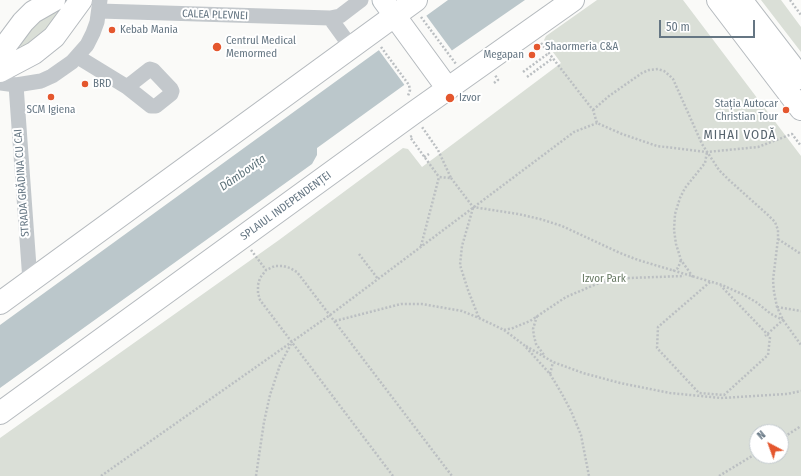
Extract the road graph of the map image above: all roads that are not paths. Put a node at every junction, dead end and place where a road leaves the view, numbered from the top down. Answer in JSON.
{"nodes":[{"id":1,"x":54,"y":0,"type":"edge"},
{"id":2,"x":80,"y":0,"type":"edge"},
{"id":3,"x":361,"y":0,"type":"edge"},
{"id":4,"x":573,"y":0,"type":"edge"},
{"id":5,"x":718,"y":0,"type":"edge"},
{"id":6,"x":741,"y":0,"type":"edge"},
{"id":7,"x":99,"y":6,"type":"edge"},
{"id":8,"x":402,"y":10,"type":"edge"},
{"id":9,"x":330,"y":18,"type":"junction"},
{"id":10,"x":351,"y":47,"type":"junction"},
{"id":11,"x":0,"y":53,"type":"edge"},
{"id":12,"x":78,"y":58,"type":"junction"},
{"id":13,"x":0,"y":71,"type":"edge"},
{"id":14,"x":801,"y":78,"type":"edge"},
{"id":15,"x":0,"y":83,"type":"edge"},
{"id":16,"x":16,"y":85,"type":"junction"},
{"id":17,"x":127,"y":88,"type":"dead end"},
{"id":18,"x":448,"y":89,"type":"junction"},
{"id":19,"x":801,"y":109,"type":"edge"},
{"id":20,"x":30,"y":281,"type":"junction"},
{"id":21,"x":0,"y":303,"type":"edge"},
{"id":22,"x":0,"y":413,"type":"edge"}],
"edges":[{"from":1,"to":11,"type":"main road"},
{"from":2,"to":13,"type":"main road"},
{"from":3,"to":9,"type":"street","name":"CALEA PLEVNEI"},
{"from":4,"to":18,"type":"main road","name":"SPLAIUL INDEPENDENȚEI"},
{"from":5,"to":19,"type":"main road"},
{"from":6,"to":14,"type":"main road"},
{"from":7,"to":9,"type":"street","name":"CALEA PLEVNEI"},
{"from":7,"to":12,"type":"street"},
{"from":8,"to":10,"type":"main road"},
{"from":8,"to":18,"type":"main road"},
{"from":9,"to":10,"type":"street"},
{"from":10,"to":20,"type":"main road"},
{"from":12,"to":16,"type":"street"},
{"from":12,"to":17,"type":"street"},
{"from":15,"to":16,"type":"street"},
{"from":16,"to":20,"type":"street","name":"STRADA GRĂDINA CU CAI"},
{"from":18,"to":22,"type":"main road","name":"SPLAIUL INDEPENDENȚEI"},
{"from":20,"to":21,"type":"main road"}]}
